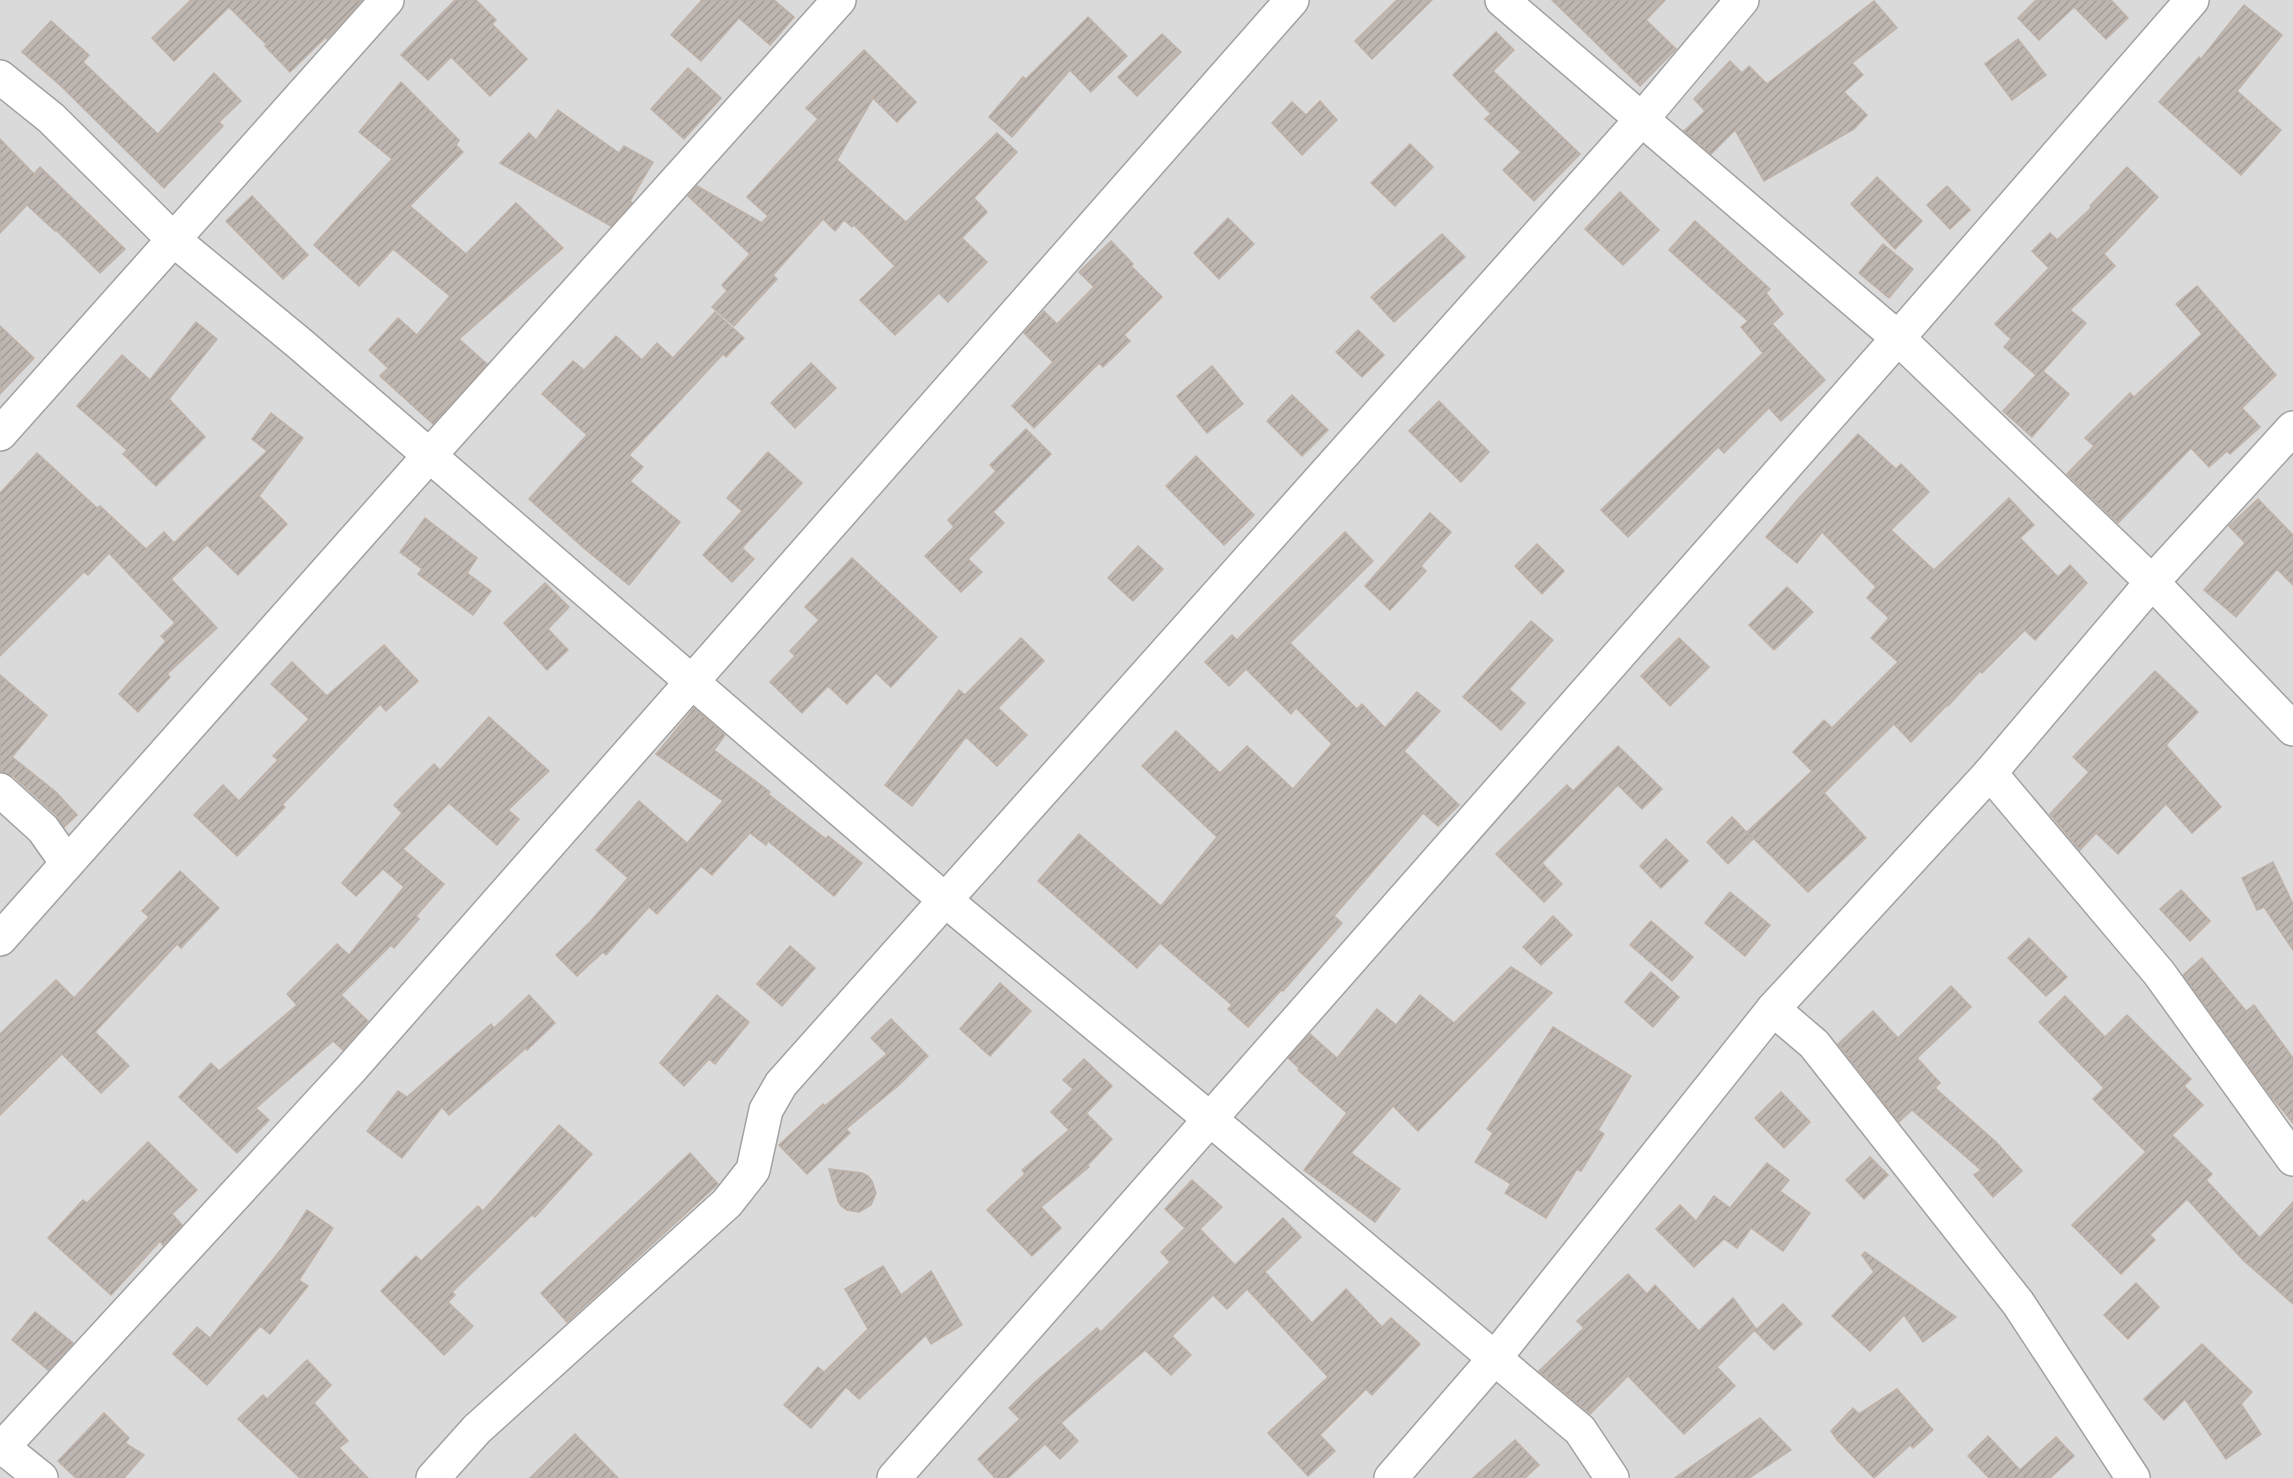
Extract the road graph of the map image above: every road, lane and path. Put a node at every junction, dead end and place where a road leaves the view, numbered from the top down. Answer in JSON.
{"nodes":[{"id":1,"x":387,"y":0,"type":"edge"},
{"id":2,"x":839,"y":0,"type":"edge"},
{"id":3,"x":1292,"y":0,"type":"edge"},
{"id":4,"x":1502,"y":0,"type":"edge"},
{"id":5,"x":1742,"y":0,"type":"edge"},
{"id":6,"x":2192,"y":0,"type":"edge"},
{"id":7,"x":0,"y":77,"type":"edge"},
{"id":8,"x":1641,"y":120,"type":"junction"},
{"id":9,"x":174,"y":240,"type":"junction"},
{"id":10,"x":1898,"y":338,"type":"junction"},
{"id":11,"x":2293,"y":428,"type":"edge"},
{"id":12,"x":0,"y":434,"type":"edge"},
{"id":13,"x":429,"y":456,"type":"junction"},
{"id":14,"x":2152,"y":582,"type":"junction"},
{"id":15,"x":692,"y":683,"type":"junction"},
{"id":16,"x":2293,"y":729,"type":"edge"},
{"id":17,"x":1989,"y":773,"type":"junction"},
{"id":18,"x":0,"y":790,"type":"edge"},
{"id":19,"x":67,"y":863,"type":"junction"},
{"id":20,"x":945,"y":900,"type":"junction"},
{"id":21,"x":0,"y":939,"type":"edge"},
{"id":22,"x":1773,"y":1009,"type":"junction"},
{"id":23,"x":1210,"y":1119,"type":"junction"},
{"id":24,"x":2293,"y":1159,"type":"edge"},
{"id":25,"x":1494,"y":1359,"type":"junction"},
{"id":26,"x":1,"y":1447,"type":"edge"},
{"id":27,"x":41,"y":1478,"type":"edge"},
{"id":28,"x":434,"y":1478,"type":"edge"},
{"id":29,"x":894,"y":1478,"type":"edge"},
{"id":30,"x":1391,"y":1478,"type":"edge"},
{"id":31,"x":1612,"y":1478,"type":"edge"},
{"id":32,"x":2133,"y":1478,"type":"edge"}],
"edges":[{"from":1,"to":9,"type":"street"},
{"from":2,"to":13,"type":"street"},
{"from":3,"to":15,"type":"street"},
{"from":4,"to":8,"type":"street"},
{"from":5,"to":8,"type":"street"},
{"from":6,"to":10,"type":"street"},
{"from":7,"to":9,"type":"street"},
{"from":8,"to":10,"type":"street"},
{"from":8,"to":20,"type":"street"},
{"from":9,"to":12,"type":"street"},
{"from":9,"to":13,"type":"street"},
{"from":10,"to":14,"type":"street"},
{"from":10,"to":23,"type":"street"},
{"from":11,"to":14,"type":"street"},
{"from":13,"to":15,"type":"street"},
{"from":13,"to":19,"type":"street"},
{"from":14,"to":16,"type":"street"},
{"from":14,"to":17,"type":"street"},
{"from":15,"to":20,"type":"street"},
{"from":15,"to":26,"type":"street"},
{"from":17,"to":22,"type":"street"},
{"from":17,"to":24,"type":"street"},
{"from":18,"to":19,"type":"street"},
{"from":19,"to":21,"type":"street"},
{"from":20,"to":23,"type":"street"},
{"from":20,"to":28,"type":"street"},
{"from":22,"to":25,"type":"street"},
{"from":22,"to":32,"type":"street"},
{"from":23,"to":25,"type":"street"},
{"from":23,"to":29,"type":"street"},
{"from":25,"to":30,"type":"street"},
{"from":25,"to":31,"type":"street"},
{"from":26,"to":27,"type":"street"}]}
